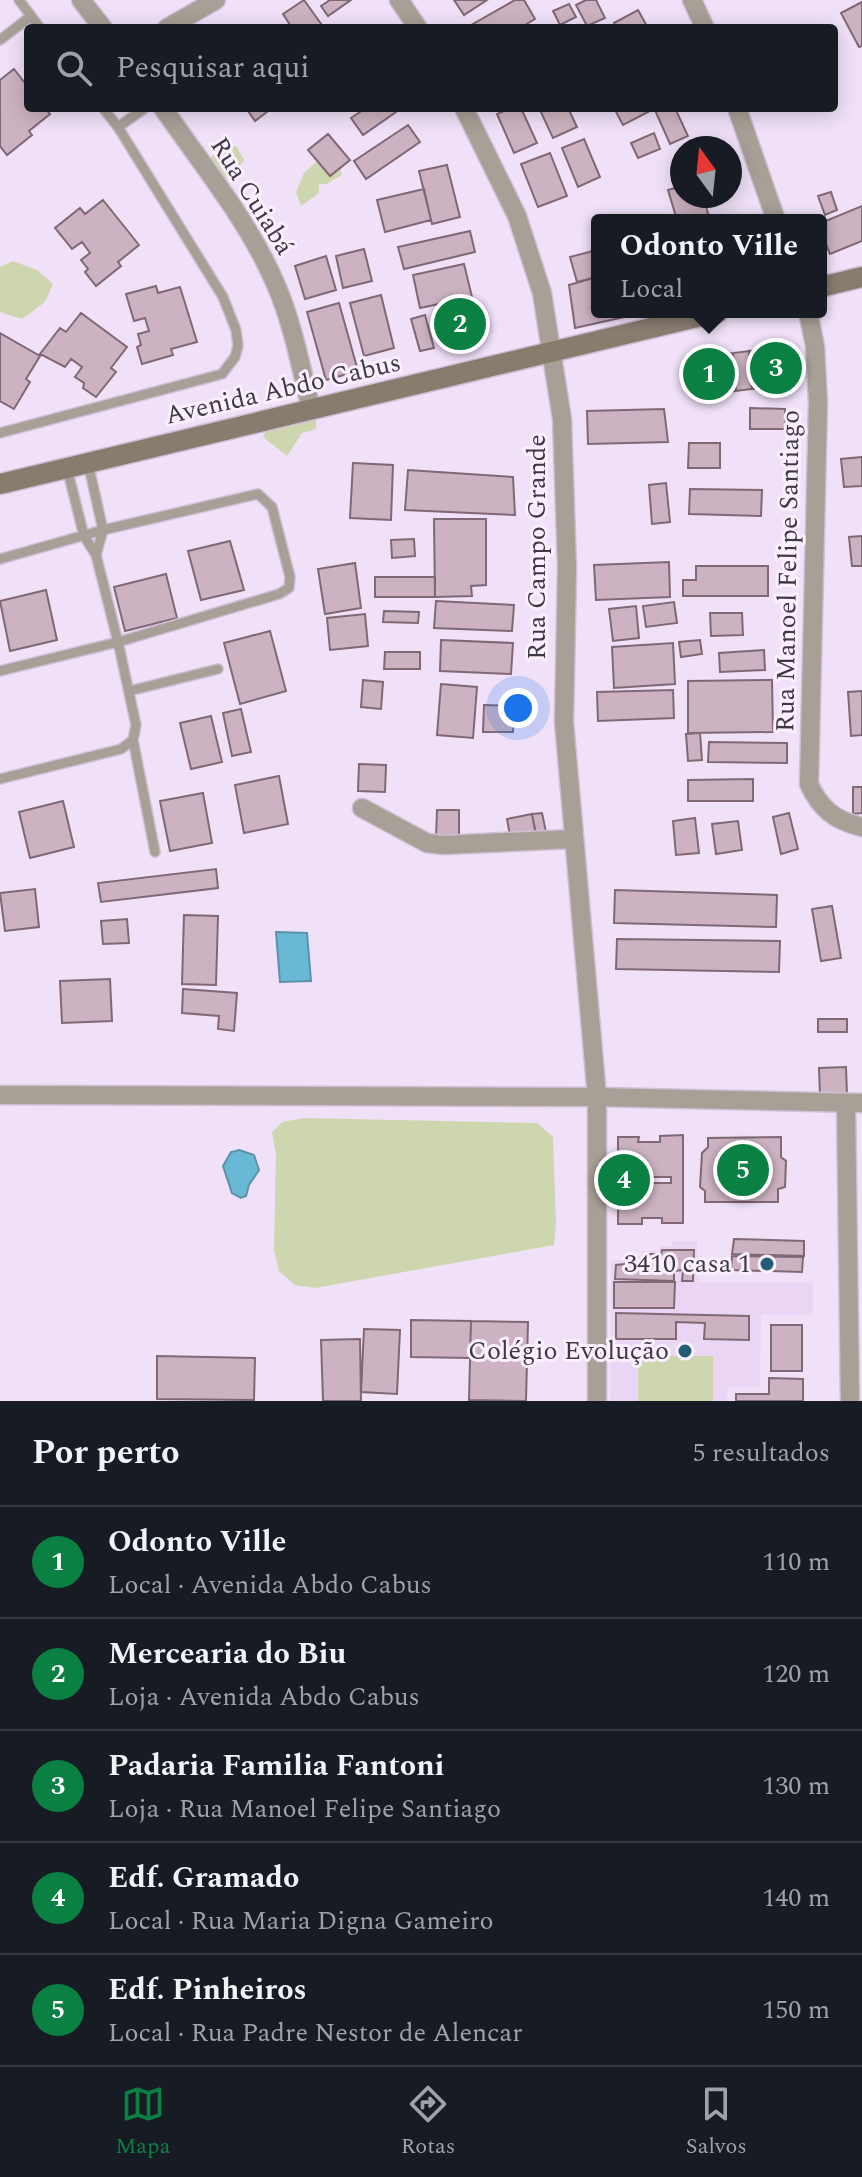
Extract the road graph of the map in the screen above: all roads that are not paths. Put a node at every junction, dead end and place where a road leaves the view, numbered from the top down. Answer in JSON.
{"nodes":[{"id":1,"x":19,"y":0,"type":"edge"},
{"id":2,"x":81,"y":0,"type":"edge"},
{"id":3,"x":216,"y":0,"type":"edge"},
{"id":4,"x":399,"y":0,"type":"edge"},
{"id":5,"x":692,"y":0,"type":"edge"},
{"id":6,"x":31,"y":16,"type":"junction"},
{"id":7,"x":37,"y":24,"type":"edge"},
{"id":8,"x":100,"y":24,"type":"edge"},
{"id":9,"x":174,"y":24,"type":"edge"},
{"id":10,"x":415,"y":24,"type":"edge"},
{"id":11,"x":703,"y":24,"type":"edge"},
{"id":12,"x":0,"y":40,"type":"edge"},
{"id":13,"x":106,"y":112,"type":"edge"},
{"id":14,"x":139,"y":112,"type":"edge"},
{"id":15,"x":166,"y":112,"type":"edge"},
{"id":16,"x":466,"y":112,"type":"edge"},
{"id":17,"x":738,"y":112,"type":"edge"},
{"id":18,"x":118,"y":127,"type":"junction"},
{"id":19,"x":774,"y":214,"type":"edge"},
{"id":20,"x":862,"y":277,"type":"edge"},
{"id":21,"x":827,"y":286,"type":"edge"},
{"id":22,"x":693,"y":318,"type":"edge"},
{"id":23,"x":809,"y":318,"type":"edge"},
{"id":24,"x":551,"y":352,"type":"junction"},
{"id":25,"x":311,"y":409,"type":"junction"},
{"id":26,"x":0,"y":433,"type":"edge"},
{"id":27,"x":88,"y":463,"type":"junction"},
{"id":28,"x":67,"y":468,"type":"junction"},
{"id":29,"x":0,"y":484,"type":"edge"},
{"id":30,"x":103,"y":530,"type":"junction"},
{"id":31,"x":84,"y":536,"type":"junction"},
{"id":32,"x":96,"y":555,"type":"junction"},
{"id":33,"x":0,"y":559,"type":"edge"},
{"id":34,"x":118,"y":642,"type":"junction"},
{"id":35,"x":218,"y":669,"type":"dead end"},
{"id":36,"x":0,"y":671,"type":"edge"},
{"id":37,"x":129,"y":691,"type":"junction"},
{"id":38,"x":133,"y":740,"type":"junction"},
{"id":39,"x":0,"y":779,"type":"edge"},
{"id":40,"x":362,"y":808,"type":"dead end"},
{"id":41,"x":862,"y":827,"type":"edge"},
{"id":42,"x":572,"y":839,"type":"junction"},
{"id":43,"x":155,"y":852,"type":"dead end"},
{"id":44,"x":0,"y":1095,"type":"edge"},
{"id":45,"x":597,"y":1097,"type":"junction"},
{"id":46,"x":854,"y":1103,"type":"edge"},
{"id":47,"x":597,"y":1401,"type":"edge"},
{"id":48,"x":850,"y":1401,"type":"edge"}],
"edges":[{"from":1,"to":6,"type":"lane"},
{"from":2,"to":8,"type":"street"},
{"from":3,"to":9,"type":"street"},
{"from":4,"to":10,"type":"street"},
{"from":5,"to":11,"type":"street"},
{"from":6,"to":7,"type":"lane"},
{"from":6,"to":12,"type":"lane"},
{"from":13,"to":18,"type":"lane"},
{"from":14,"to":18,"type":"lane"},
{"from":15,"to":25,"type":"street","name":"Rua Cuiabá"},
{"from":16,"to":24,"type":"street","name":"Rua Campo Grande"},
{"from":17,"to":19,"type":"street"},
{"from":18,"to":26,"type":"lane"},
{"from":20,"to":21,"type":"main road"},
{"from":22,"to":24,"type":"main road","name":"Avenida Abdo Cabus"},
{"from":23,"to":41,"type":"street","name":"Rua Manoel Felipe Santiago"},
{"from":24,"to":25,"type":"main road","name":"Avenida Abdo Cabus"},
{"from":24,"to":42,"type":"street","name":"Rua Campo Grande"},
{"from":25,"to":27,"type":"main road","name":"Avenida Abdo Cabus"},
{"from":27,"to":28,"type":"main road","name":"Avenida Abdo Cabus"},
{"from":27,"to":30,"type":"lane"},
{"from":28,"to":29,"type":"main road","name":"Avenida Abdo Cabus"},
{"from":28,"to":31,"type":"lane"},
{"from":30,"to":31,"type":"lane"},
{"from":30,"to":32,"type":"lane"},
{"from":30,"to":34,"type":"lane"},
{"from":31,"to":32,"type":"lane"},
{"from":31,"to":33,"type":"lane"},
{"from":32,"to":34,"type":"lane"},
{"from":34,"to":36,"type":"lane"},
{"from":34,"to":37,"type":"lane"},
{"from":35,"to":37,"type":"lane"},
{"from":37,"to":38,"type":"lane"},
{"from":38,"to":39,"type":"lane"},
{"from":38,"to":43,"type":"lane"},
{"from":40,"to":42,"type":"street"},
{"from":42,"to":45,"type":"street","name":"Rua Campo Grande"},
{"from":44,"to":45,"type":"street"},
{"from":45,"to":46,"type":"street"},
{"from":45,"to":47,"type":"street","name":"Rua Campo Grande"},
{"from":46,"to":48,"type":"street"}]}
